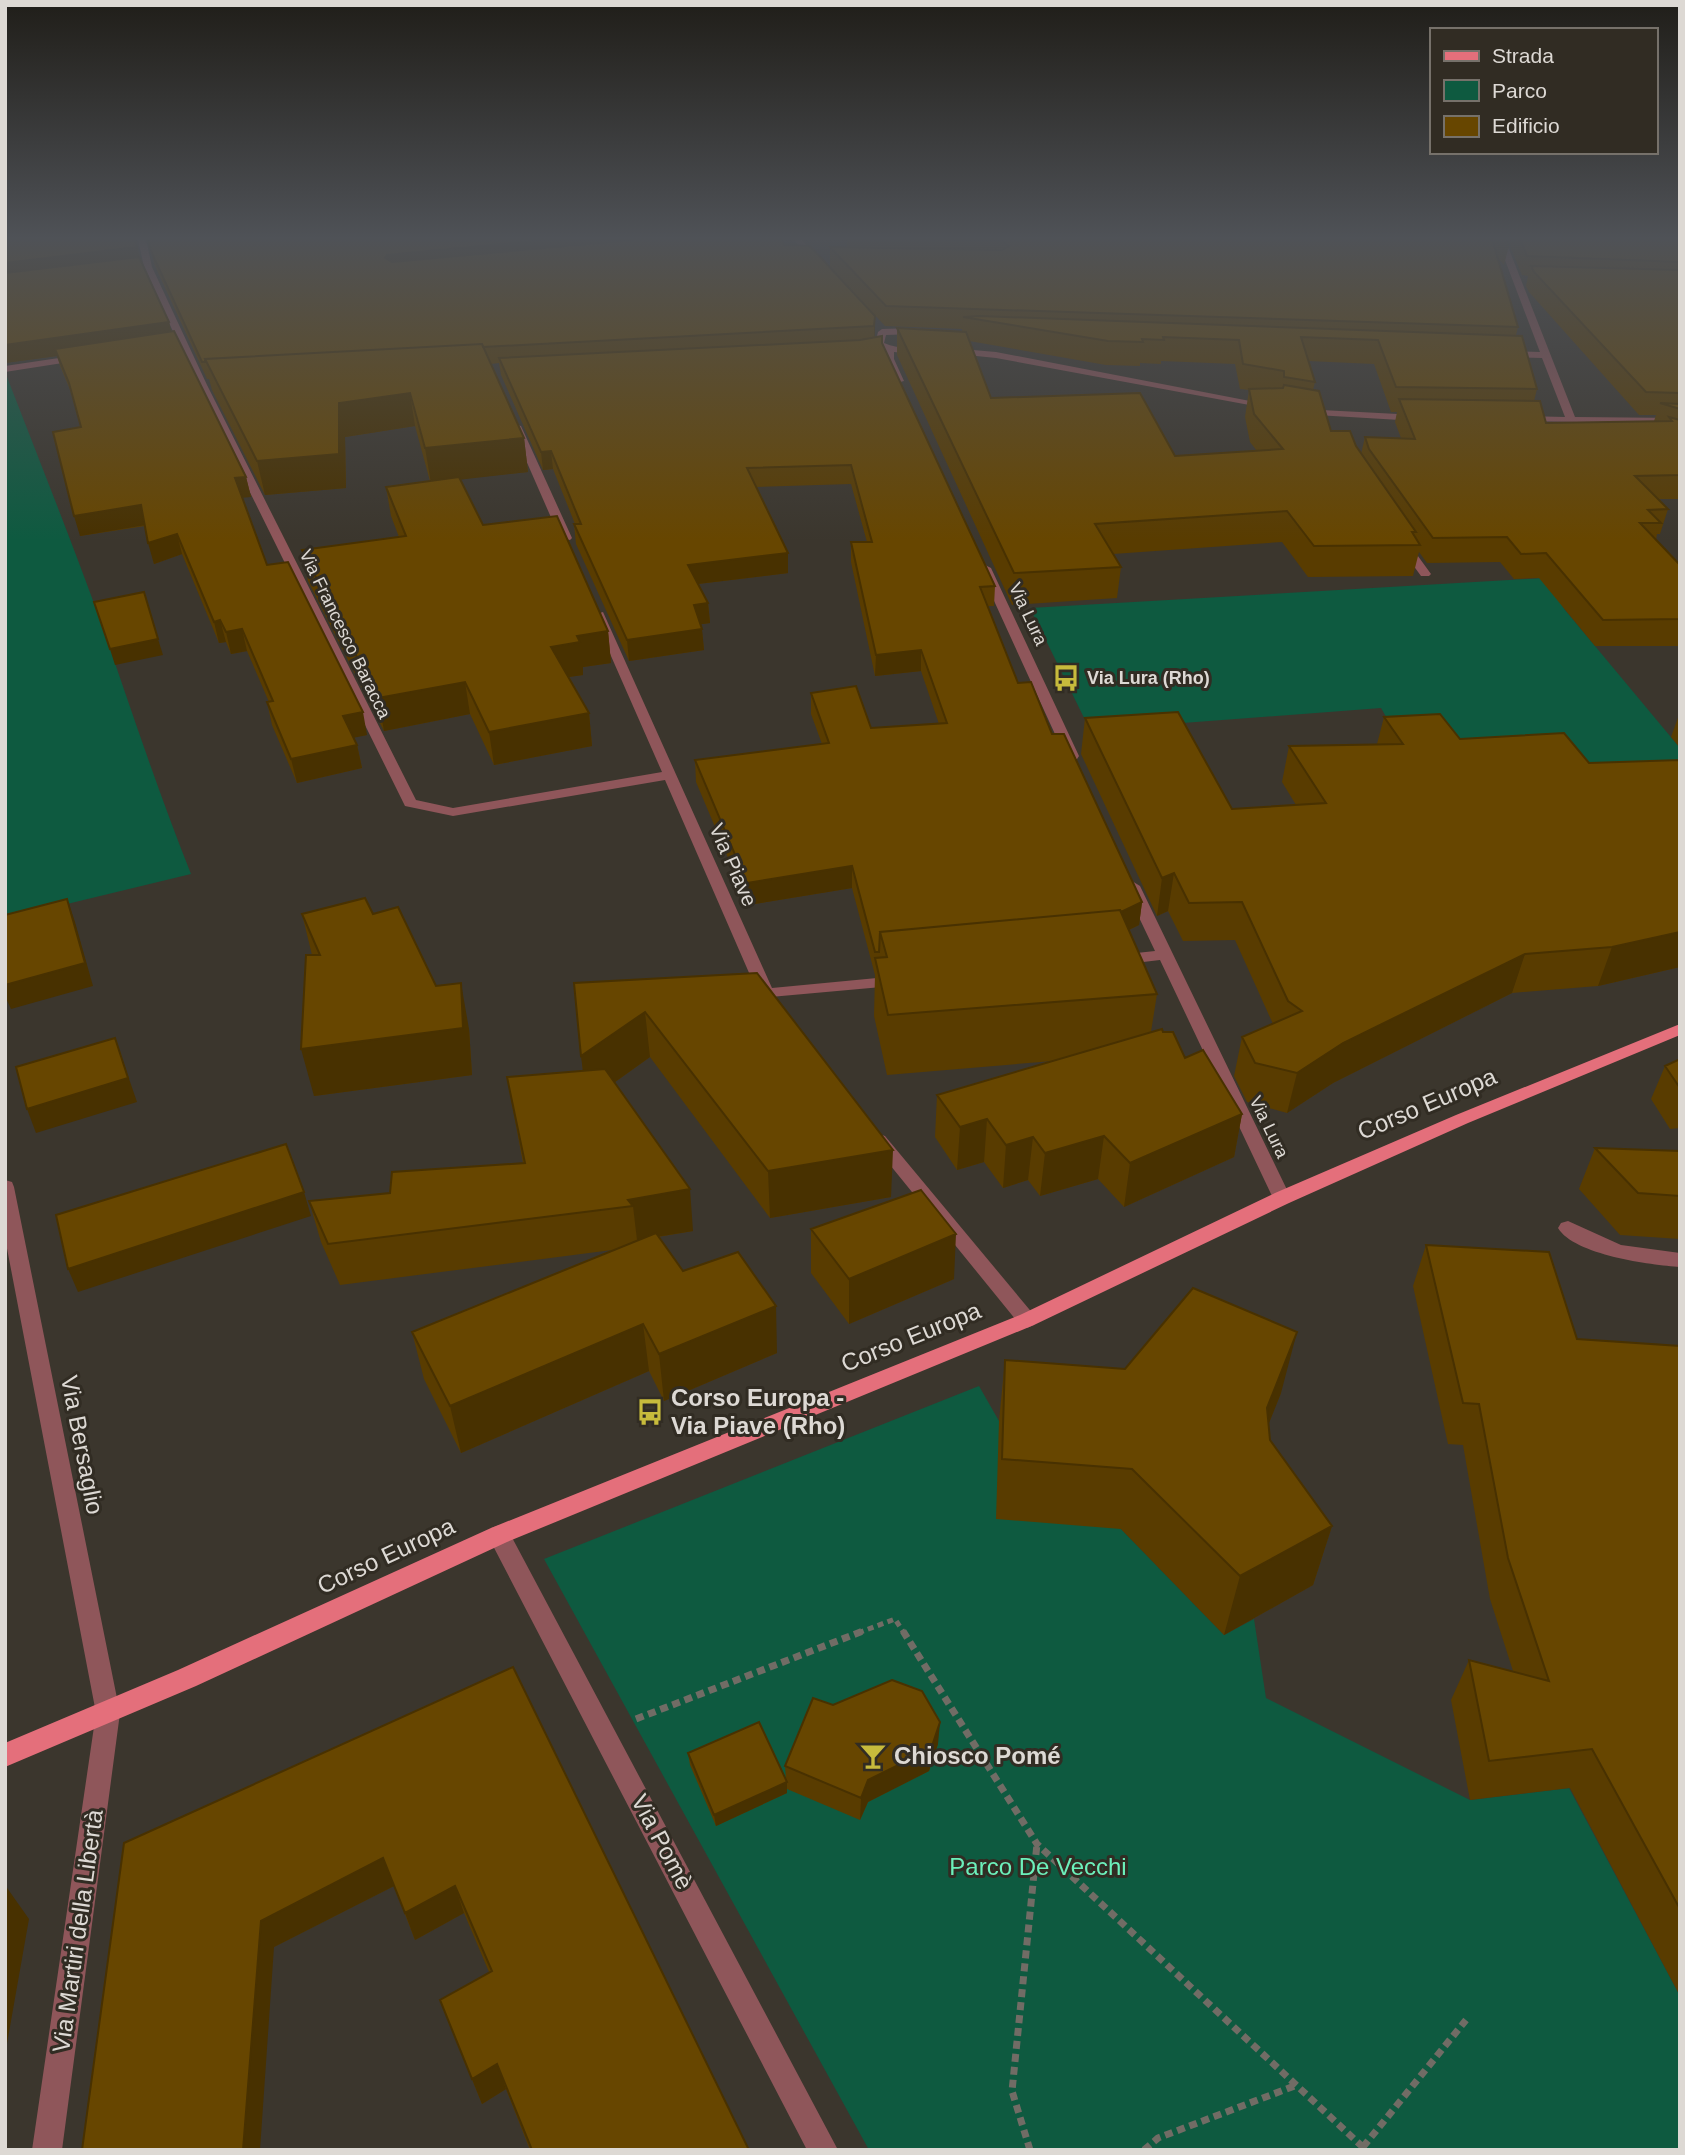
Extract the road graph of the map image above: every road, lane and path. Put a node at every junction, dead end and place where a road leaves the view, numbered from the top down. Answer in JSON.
{"nodes":[{"id":1,"x":174,"y":340,"type":"edge"},
{"id":2,"x":880,"y":340,"type":"edge"},
{"id":3,"x":939,"y":340,"type":"edge"},
{"id":4,"x":949,"y":340,"type":"edge"},
{"id":5,"x":1540,"y":340,"type":"edge"},
{"id":6,"x":886,"y":348,"type":"junction"},
{"id":7,"x":924,"y":349,"type":"junction"},
{"id":8,"x":868,"y":350,"type":"edge"},
{"id":9,"x":1498,"y":354,"type":"edge"},
{"id":10,"x":996,"y":355,"type":"junction"},
{"id":11,"x":1544,"y":355,"type":"junction"},
{"id":12,"x":87,"y":357,"type":"edge"},
{"id":13,"x":5,"y":369,"type":"edge"},
{"id":14,"x":907,"y":398,"type":"edge"},
{"id":15,"x":1281,"y":408,"type":"edge"},
{"id":16,"x":509,"y":409,"type":"edge"},
{"id":17,"x":1295,"y":410,"type":"edge"},
{"id":18,"x":1336,"y":415,"type":"junction"},
{"id":19,"x":1425,"y":418,"type":"edge"},
{"id":20,"x":1506,"y":419,"type":"edge"},
{"id":21,"x":1571,"y":420,"type":"junction"},
{"id":22,"x":1614,"y":420,"type":"junction"},
{"id":23,"x":1680,"y":421,"type":"edge"},
{"id":24,"x":1340,"y":427,"type":"dead end"},
{"id":25,"x":1653,"y":432,"type":"edge"},
{"id":26,"x":1394,"y":530,"type":"edge"},
{"id":27,"x":570,"y":548,"type":"edge"},
{"id":28,"x":977,"y":550,"type":"edge"},
{"id":29,"x":1424,"y":575,"type":"dead end"},
{"id":30,"x":592,"y":598,"type":"edge"},
{"id":31,"x":1076,"y":765,"type":"edge"},
{"id":32,"x":670,"y":775,"type":"junction"},
{"id":33,"x":1123,"y":867,"type":"edge"},
{"id":34,"x":1164,"y":955,"type":"junction"},
{"id":35,"x":1095,"y":962,"type":"edge"},
{"id":36,"x":917,"y":979,"type":"edge"},
{"id":37,"x":1680,"y":1030,"type":"edge"},
{"id":38,"x":865,"y":1124,"type":"edge"},
{"id":39,"x":5,"y":1186,"type":"edge"},
{"id":40,"x":1282,"y":1198,"type":"junction"},
{"id":41,"x":1568,"y":1228,"type":"dead end"},
{"id":42,"x":11,"y":1248,"type":"edge"},
{"id":43,"x":1680,"y":1260,"type":"edge"},
{"id":44,"x":1027,"y":1320,"type":"junction"},
{"id":45,"x":499,"y":1535,"type":"junction"},
{"id":46,"x":108,"y":1713,"type":"junction"},
{"id":47,"x":605,"y":1731,"type":"junction"},
{"id":48,"x":5,"y":1755,"type":"edge"},
{"id":49,"x":1037,"y":1844,"type":"junction"},
{"id":50,"x":1466,"y":2020,"type":"dead end"},
{"id":51,"x":1297,"y":2085,"type":"junction"},
{"id":52,"x":1365,"y":2148,"type":"edge"},
{"id":53,"x":47,"y":2150,"type":"edge"},
{"id":54,"x":823,"y":2150,"type":"edge"},
{"id":55,"x":1030,"y":2150,"type":"edge"},
{"id":56,"x":1144,"y":2150,"type":"edge"}],
"edges":[{"from":1,"to":32,"type":"street","name":"Via Francesco Baracca"},
{"from":2,"to":6,"type":"street"},
{"from":3,"to":7,"type":"street"},
{"from":4,"to":10,"type":"street"},
{"from":5,"to":11,"type":"street"},
{"from":6,"to":7,"type":"street"},
{"from":6,"to":8,"type":"street"},
{"from":6,"to":14,"type":"street"},
{"from":7,"to":10,"type":"street"},
{"from":9,"to":11,"type":"street"},
{"from":10,"to":15,"type":"street"},
{"from":11,"to":21,"type":"street"},
{"from":12,"to":13,"type":"street"},
{"from":16,"to":27,"type":"street"},
{"from":17,"to":18,"type":"street"},
{"from":18,"to":19,"type":"street"},
{"from":18,"to":24,"type":"street"},
{"from":20,"to":21,"type":"street"},
{"from":21,"to":22,"type":"street"},
{"from":22,"to":23,"type":"street"},
{"from":22,"to":25,"type":"street"},
{"from":26,"to":29,"type":"street"},
{"from":28,"to":31,"type":"street","name":"Via Lura"},
{"from":30,"to":32,"type":"street","name":"Via Piave"},
{"from":32,"to":36,"type":"street","name":"Via Piave"},
{"from":33,"to":34,"type":"street","name":"Via Lura"},
{"from":34,"to":35,"type":"street"},
{"from":34,"to":40,"type":"street","name":"Via Lura"},
{"from":37,"to":40,"type":"main road","name":"Corso Europa"},
{"from":38,"to":44,"type":"street"},
{"from":39,"to":42,"type":"street","name":"Via Bersaglio"},
{"from":40,"to":44,"type":"main road","name":"Corso Europa"},
{"from":41,"to":43,"type":"street"},
{"from":42,"to":46,"type":"street","name":"Via Bersaglio"},
{"from":44,"to":45,"type":"main road","name":"Corso Europa"},
{"from":45,"to":46,"type":"main road","name":"Corso Europa"},
{"from":45,"to":47,"type":"street","name":"Via Pomè"},
{"from":46,"to":48,"type":"main road","name":"Corso Europa"},
{"from":46,"to":53,"type":"street","name":"Via Martiri della Libertà"},
{"from":47,"to":49,"type":"path"},
{"from":47,"to":54,"type":"street","name":"Via Pomè"},
{"from":49,"to":51,"type":"path"},
{"from":49,"to":55,"type":"path"},
{"from":50,"to":52,"type":"path"},
{"from":51,"to":52,"type":"path"},
{"from":51,"to":56,"type":"path"}]}
